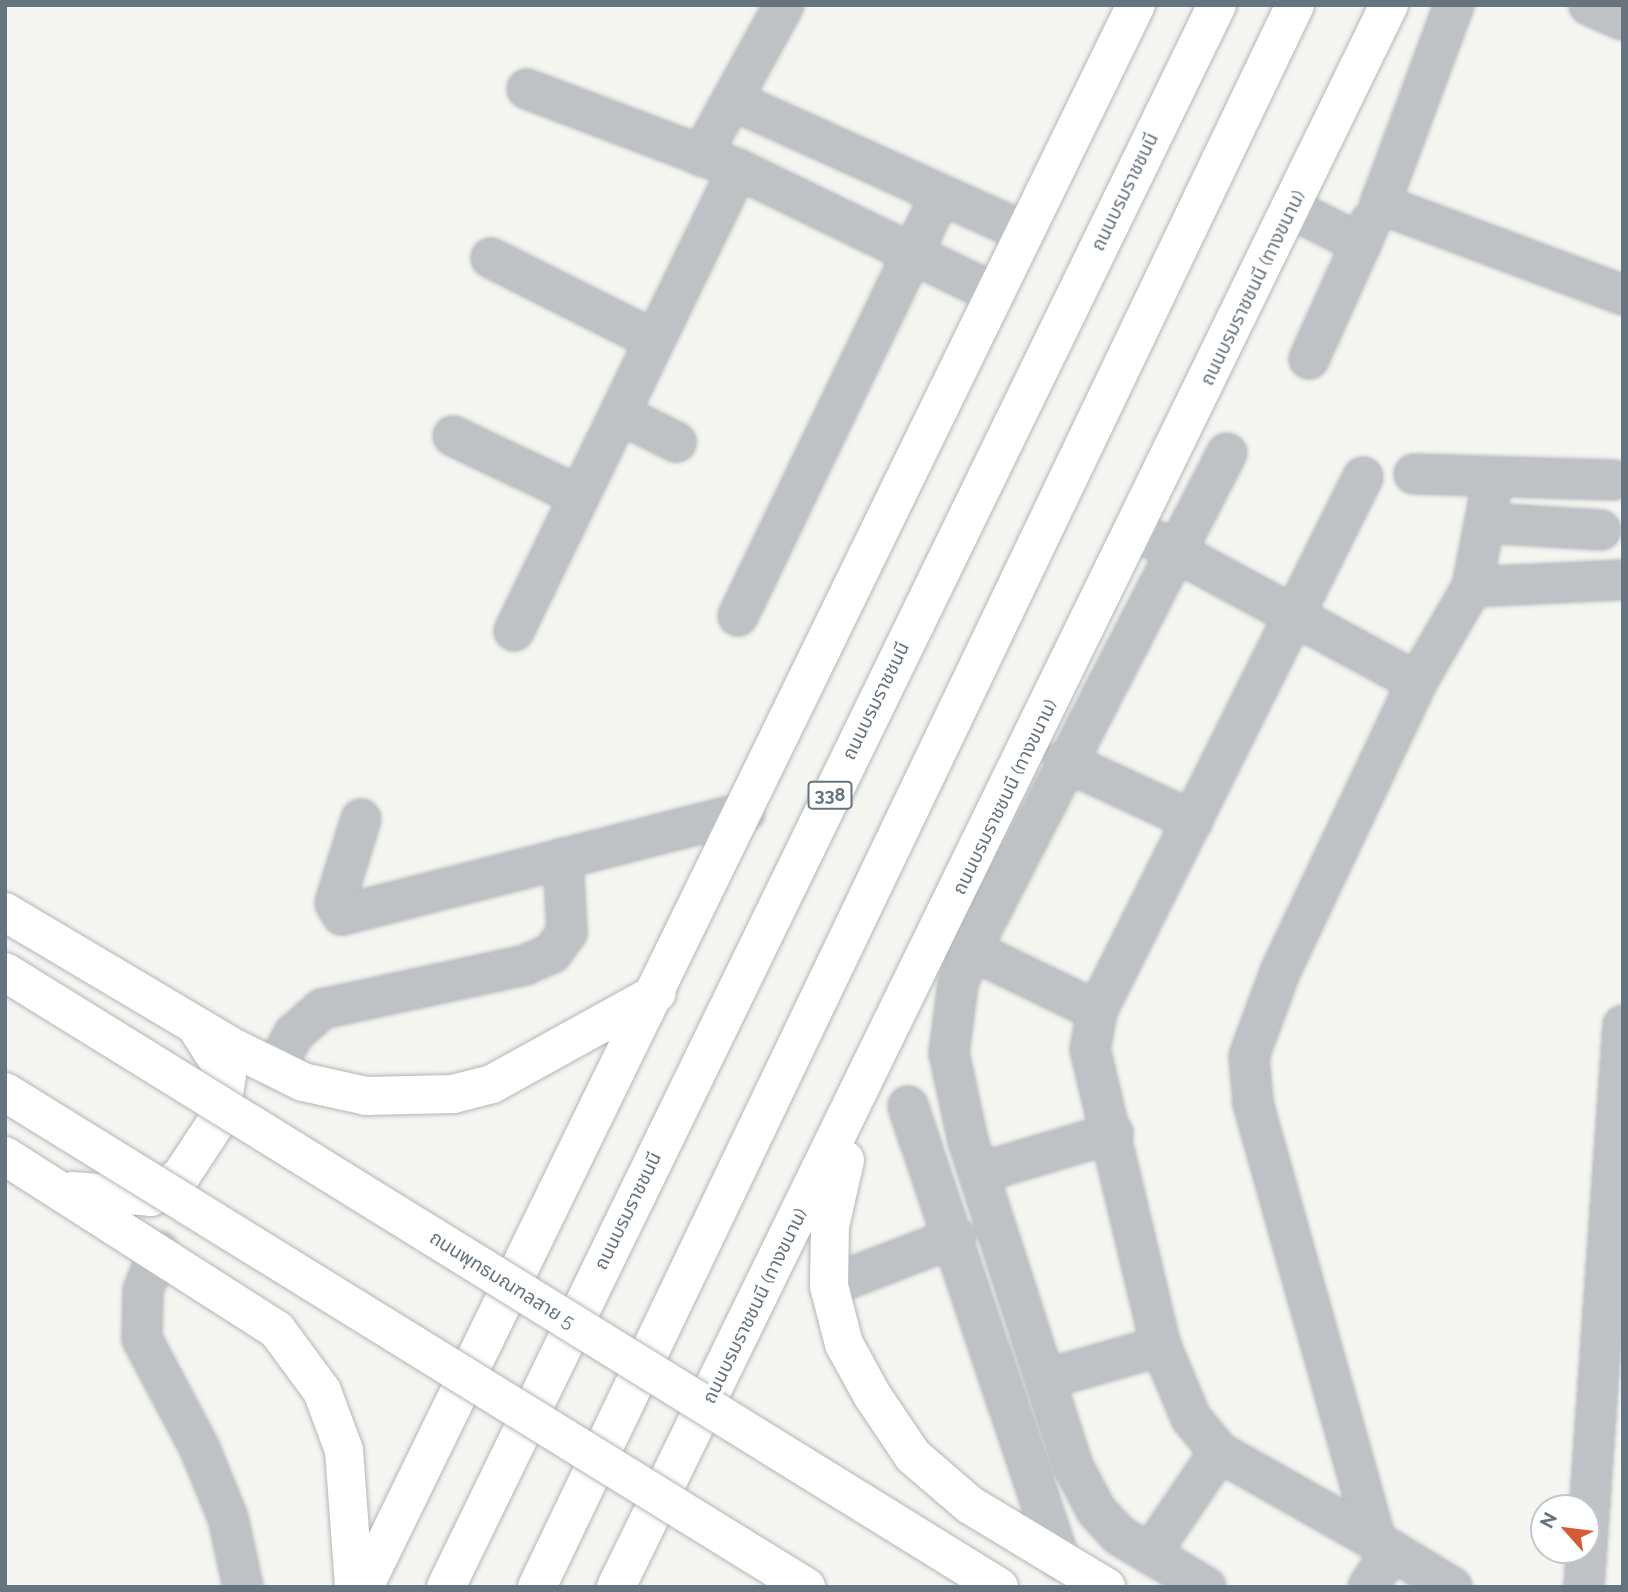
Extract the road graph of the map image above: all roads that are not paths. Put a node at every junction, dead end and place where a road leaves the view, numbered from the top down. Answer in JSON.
{"nodes":[{"id":1,"x":1136,"y":5,"type":"edge"},
{"id":2,"x":1217,"y":5,"type":"edge"},
{"id":3,"x":1295,"y":5,"type":"edge"},
{"id":4,"x":1389,"y":5,"type":"edge"},
{"id":5,"x":1454,"y":5,"type":"edge"},
{"id":6,"x":1589,"y":5,"type":"edge"},
{"id":7,"x":782,"y":6,"type":"edge"},
{"id":8,"x":1623,"y":20,"type":"edge"},
{"id":9,"x":527,"y":89,"type":"dead end"},
{"id":10,"x":732,"y":100,"type":"junction"},
{"id":11,"x":701,"y":156,"type":"junction"},
{"id":12,"x":738,"y":169,"type":"junction"},
{"id":13,"x":942,"y":195,"type":"junction"},
{"id":14,"x":1380,"y":204,"type":"junction"},
{"id":15,"x":1292,"y":209,"type":"junction"},
{"id":16,"x":1025,"y":232,"type":"junction"},
{"id":17,"x":1361,"y":244,"type":"junction"},
{"id":18,"x":911,"y":253,"type":"junction"},
{"id":19,"x":491,"y":258,"type":"dead end"},
{"id":20,"x":995,"y":294,"type":"junction"},
{"id":21,"x":1623,"y":295,"type":"edge"},
{"id":22,"x":654,"y":340,"type":"junction"},
{"id":23,"x":1309,"y":359,"type":"dead end"},
{"id":24,"x":620,"y":414,"type":"junction"},
{"id":25,"x":453,"y":436,"type":"dead end"},
{"id":26,"x":676,"y":442,"type":"dead end"},
{"id":27,"x":1227,"y":453,"type":"dead end"},
{"id":28,"x":1414,"y":474,"type":"dead end"},
{"id":29,"x":1363,"y":477,"type":"dead end"},
{"id":30,"x":1493,"y":479,"type":"junction"},
{"id":31,"x":1613,"y":480,"type":"dead end"},
{"id":32,"x":577,"y":495,"type":"junction"},
{"id":33,"x":1485,"y":523,"type":"junction"},
{"id":34,"x":1135,"y":530,"type":"junction"},
{"id":35,"x":1601,"y":530,"type":"dead end"},
{"id":36,"x":1175,"y":552,"type":"junction"},
{"id":37,"x":1623,"y":580,"type":"edge"},
{"id":38,"x":1472,"y":587,"type":"junction"},
{"id":39,"x":1291,"y":612,"type":"junction"},
{"id":40,"x":738,"y":616,"type":"dead end"},
{"id":41,"x":514,"y":631,"type":"dead end"},
{"id":42,"x":1417,"y":682,"type":"junction"},
{"id":43,"x":1064,"y":761,"type":"junction"},
{"id":44,"x":745,"y":812,"type":"junction"},
{"id":45,"x":361,"y":819,"type":"dead end"},
{"id":46,"x":1193,"y":821,"type":"junction"},
{"id":47,"x":563,"y":858,"type":"junction"},
{"id":48,"x":5,"y":912,"type":"edge"},
{"id":49,"x":971,"y":950,"type":"junction"},
{"id":50,"x":5,"y":972,"type":"edge"},
{"id":51,"x":657,"y":993,"type":"junction"},
{"id":52,"x":1097,"y":1011,"type":"junction"},
{"id":53,"x":194,"y":1024,"type":"junction"},
{"id":54,"x":1623,"y":1025,"type":"edge"},
{"id":55,"x":275,"y":1069,"type":"junction"},
{"id":56,"x":5,"y":1092,"type":"edge"},
{"id":57,"x":858,"y":1100,"type":"junction"},
{"id":58,"x":908,"y":1106,"type":"dead end"},
{"id":59,"x":1113,"y":1133,"type":"junction"},
{"id":60,"x":5,"y":1156,"type":"edge"},
{"id":61,"x":979,"y":1173,"type":"junction"},
{"id":62,"x":56,"y":1187,"type":"junction"},
{"id":63,"x":956,"y":1237,"type":"junction"},
{"id":64,"x":159,"y":1251,"type":"junction"},
{"id":65,"x":829,"y":1286,"type":"junction"},
{"id":66,"x":1161,"y":1346,"type":"junction"},
{"id":67,"x":1046,"y":1380,"type":"junction"},
{"id":68,"x":1219,"y":1452,"type":"junction"},
{"id":69,"x":1384,"y":1546,"type":"junction"},
{"id":70,"x":1150,"y":1554,"type":"junction"},
{"id":71,"x":1060,"y":1560,"type":"junction"},
{"id":72,"x":243,"y":1587,"type":"edge"},
{"id":73,"x":354,"y":1587,"type":"edge"},
{"id":74,"x":364,"y":1587,"type":"edge"},
{"id":75,"x":446,"y":1587,"type":"edge"},
{"id":76,"x":537,"y":1587,"type":"edge"},
{"id":77,"x":616,"y":1587,"type":"edge"},
{"id":78,"x":806,"y":1587,"type":"edge"},
{"id":79,"x":999,"y":1587,"type":"edge"},
{"id":80,"x":1106,"y":1587,"type":"edge"},
{"id":81,"x":1206,"y":1587,"type":"edge"},
{"id":82,"x":1368,"y":1587,"type":"edge"},
{"id":83,"x":1452,"y":1587,"type":"edge"},
{"id":84,"x":1584,"y":1587,"type":"edge"}],
"edges":[{"from":1,"to":16,"type":"main road"},
{"from":2,"to":75,"type":"main road","name":"ถนนบรมราชชนนี","number":"338"},
{"from":3,"to":76,"type":"main road"},
{"from":4,"to":15,"type":"main road","name":"ถนนบรมราชชนนี (ทางขนาน)"},
{"from":5,"to":14,"type":"street"},
{"from":6,"to":8,"type":"street"},
{"from":7,"to":10,"type":"street"},
{"from":9,"to":11,"type":"street"},
{"from":10,"to":11,"type":"street"},
{"from":10,"to":13,"type":"street"},
{"from":11,"to":12,"type":"street"},
{"from":12,"to":18,"type":"street"},
{"from":12,"to":22,"type":"street"},
{"from":13,"to":16,"type":"street"},
{"from":13,"to":18,"type":"street"},
{"from":14,"to":17,"type":"street"},
{"from":14,"to":21,"type":"street"},
{"from":15,"to":17,"type":"street"},
{"from":15,"to":34,"type":"main road","name":"ถนนบรมราชชนนี (ทางขนาน)"},
{"from":16,"to":20,"type":"main road"},
{"from":17,"to":23,"type":"street"},
{"from":18,"to":20,"type":"street"},
{"from":18,"to":40,"type":"street"},
{"from":19,"to":22,"type":"street"},
{"from":20,"to":44,"type":"main road"},
{"from":22,"to":24,"type":"street"},
{"from":24,"to":26,"type":"street"},
{"from":24,"to":32,"type":"street"},
{"from":25,"to":32,"type":"street"},
{"from":27,"to":36,"type":"street"},
{"from":28,"to":30,"type":"street"},
{"from":29,"to":39,"type":"street"},
{"from":30,"to":31,"type":"street"},
{"from":30,"to":33,"type":"street"},
{"from":32,"to":41,"type":"street"},
{"from":33,"to":35,"type":"street"},
{"from":33,"to":38,"type":"street"},
{"from":34,"to":36,"type":"street"},
{"from":34,"to":57,"type":"main road","name":"ถนนบรมราชชนนี (ทางขนาน)"},
{"from":36,"to":39,"type":"street"},
{"from":36,"to":43,"type":"street"},
{"from":37,"to":38,"type":"street"},
{"from":38,"to":42,"type":"street"},
{"from":39,"to":42,"type":"street"},
{"from":39,"to":46,"type":"street"},
{"from":42,"to":69,"type":"street"},
{"from":43,"to":46,"type":"street"},
{"from":43,"to":49,"type":"street"},
{"from":44,"to":47,"type":"street"},
{"from":44,"to":51,"type":"main road"},
{"from":45,"to":47,"type":"street"},
{"from":46,"to":52,"type":"street"},
{"from":47,"to":55,"type":"street"},
{"from":48,"to":53,"type":"main road"},
{"from":49,"to":52,"type":"street"},
{"from":49,"to":61,"type":"street"},
{"from":50,"to":79,"type":"main road","name":"ถนนพุทธมณฑลสาย 5","bridge":true},
{"from":51,"to":55,"type":"main road"},
{"from":51,"to":74,"type":"main road"},
{"from":52,"to":59,"type":"street"},
{"from":53,"to":55,"type":"main road"},
{"from":53,"to":62,"type":"main road"},
{"from":54,"to":84,"type":"street"},
{"from":56,"to":78,"type":"main road","bridge":true},
{"from":57,"to":65,"type":"main road"},
{"from":57,"to":77,"type":"main road","name":"ถนนบรมราชชนนี (ทางขนาน)"},
{"from":58,"to":63,"type":"street"},
{"from":59,"to":61,"type":"street"},
{"from":59,"to":66,"type":"street"},
{"from":60,"to":62,"type":"main road"},
{"from":61,"to":67,"type":"street"},
{"from":62,"to":64,"type":"main road"},
{"from":63,"to":65,"type":"street"},
{"from":63,"to":71,"type":"street"},
{"from":64,"to":72,"type":"street"},
{"from":64,"to":73,"type":"main road"},
{"from":65,"to":71,"type":"main road"},
{"from":66,"to":67,"type":"street"},
{"from":66,"to":68,"type":"street"},
{"from":67,"to":70,"type":"street"},
{"from":68,"to":69,"type":"street"},
{"from":68,"to":70,"type":"street"},
{"from":69,"to":82,"type":"street"},
{"from":69,"to":83,"type":"street"},
{"from":70,"to":81,"type":"street"},
{"from":71,"to":80,"type":"main road"}]}
